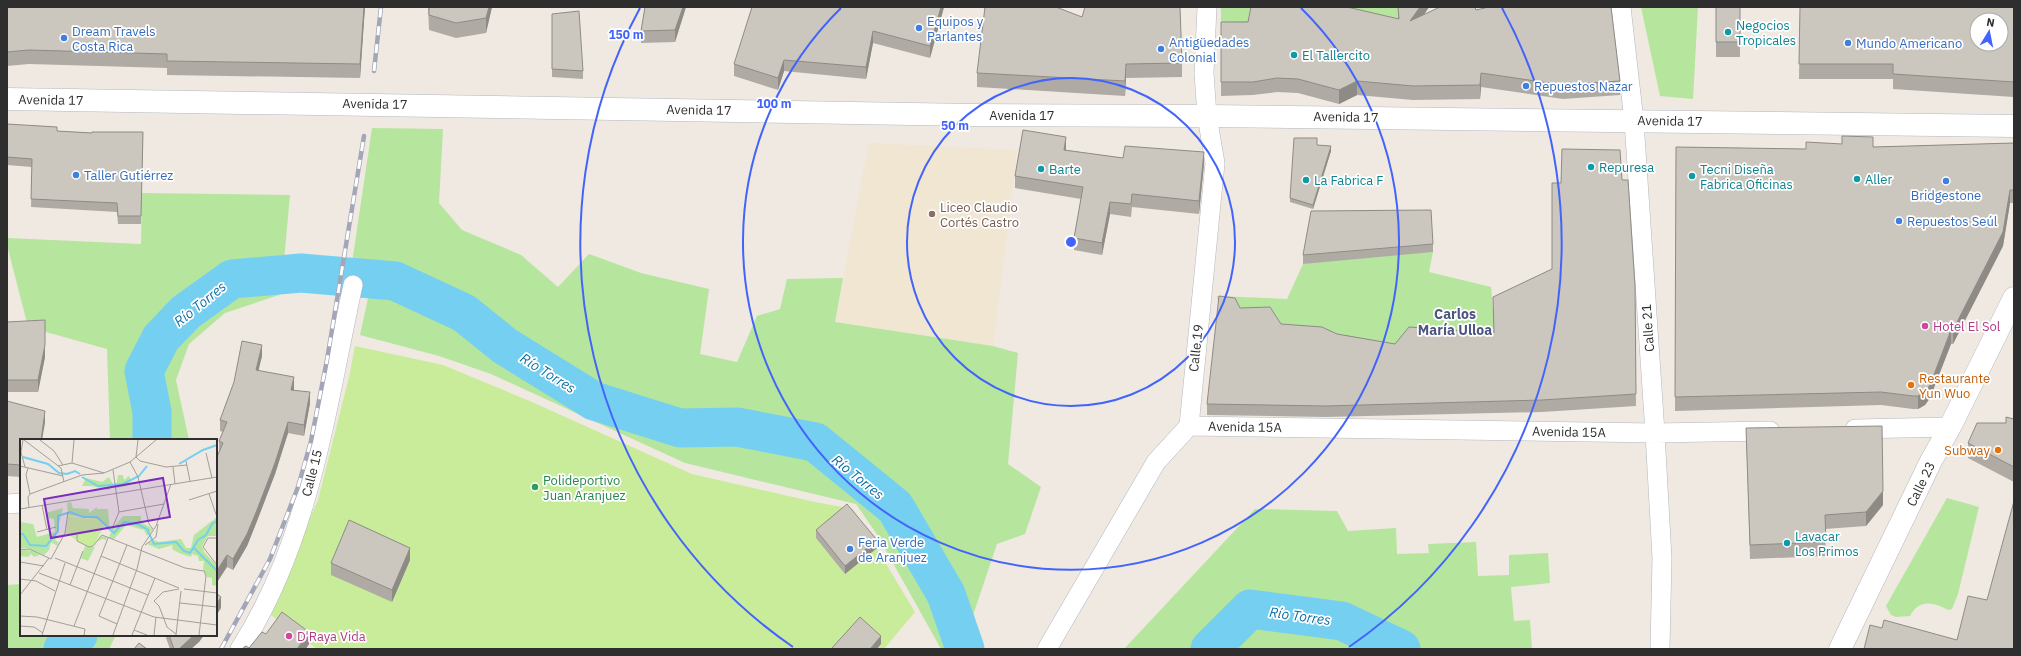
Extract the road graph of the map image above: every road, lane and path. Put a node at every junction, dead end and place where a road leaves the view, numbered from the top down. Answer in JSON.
{"nodes":[{"id":1,"x":1207,"y":7,"type":"edge"},
{"id":2,"x":1621,"y":7,"type":"edge"},
{"id":3,"x":7,"y":99,"type":"edge"},
{"id":4,"x":1207,"y":116,"type":"junction"},
{"id":5,"x":1634,"y":121,"type":"junction"},
{"id":6,"x":2014,"y":126,"type":"edge"},
{"id":7,"x":353,"y":285,"type":"dead end"},
{"id":8,"x":2014,"y":298,"type":"edge"},
{"id":9,"x":1188,"y":426,"type":"junction"},
{"id":10,"x":1950,"y":428,"type":"junction"},
{"id":11,"x":1790,"y":430,"type":"edge"},
{"id":12,"x":1838,"y":430,"type":"edge"},
{"id":13,"x":1655,"y":433,"type":"junction"},
{"id":14,"x":20,"y":503,"type":"edge"},
{"id":15,"x":7,"y":504,"type":"edge"},
{"id":16,"x":240,"y":649,"type":"edge"},
{"id":17,"x":1047,"y":649,"type":"edge"},
{"id":18,"x":1660,"y":649,"type":"edge"},
{"id":19,"x":1840,"y":649,"type":"edge"}],
"edges":[{"from":1,"to":4,"type":"street","name":"Calle 19"},
{"from":2,"to":5,"type":"street","name":"Calle 21"},
{"from":3,"to":4,"type":"main road","name":"Avenida 17"},
{"from":4,"to":5,"type":"main road","name":"Avenida 17"},
{"from":4,"to":9,"type":"street","name":"Calle 19"},
{"from":5,"to":6,"type":"main road","name":"Avenida 17"},
{"from":5,"to":13,"type":"street","name":"Calle 21"},
{"from":7,"to":16,"type":"street","name":"Calle 15"},
{"from":8,"to":10,"type":"main road","name":"Calle 23"},
{"from":9,"to":13,"type":"street","name":"Avenida 15A"},
{"from":9,"to":17,"type":"street"},
{"from":10,"to":12,"type":"street"},
{"from":10,"to":19,"type":"main road","name":"Calle 23"},
{"from":11,"to":13,"type":"street","name":"Avenida 15A"},
{"from":13,"to":18,"type":"street","name":"Calle 21"},
{"from":14,"to":15,"type":"street"}]}
